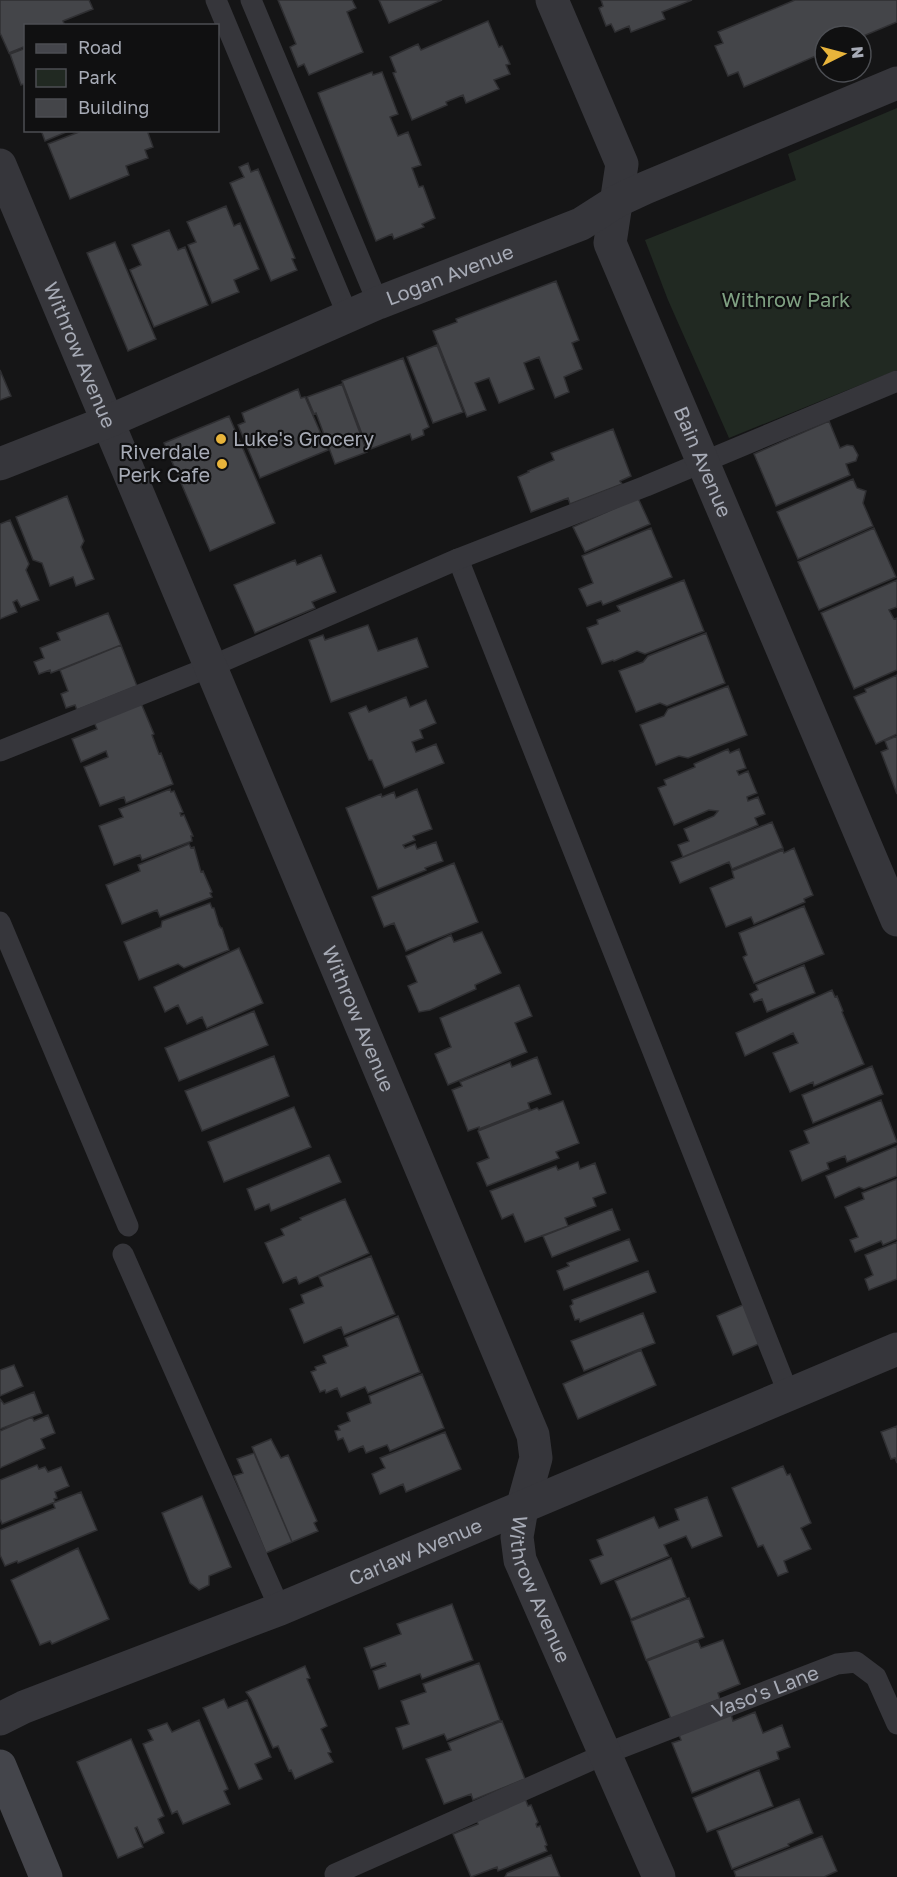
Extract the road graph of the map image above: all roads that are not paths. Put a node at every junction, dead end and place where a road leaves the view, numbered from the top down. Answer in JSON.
{"nodes":[{"id":1,"x":216,"y":0,"type":"edge"},
{"id":2,"x":251,"y":0,"type":"edge"},
{"id":3,"x":552,"y":0,"type":"edge"},
{"id":4,"x":897,"y":82,"type":"edge"},
{"id":5,"x":0,"y":165,"type":"edge"},
{"id":6,"x":617,"y":201,"type":"junction"},
{"id":7,"x":378,"y":303,"type":"junction"},
{"id":8,"x":348,"y":316,"type":"junction"},
{"id":9,"x":897,"y":381,"type":"edge"},
{"id":10,"x":107,"y":422,"type":"junction"},
{"id":11,"x":702,"y":461,"type":"junction"},
{"id":12,"x":0,"y":464,"type":"edge"},
{"id":13,"x":458,"y":559,"type":"junction"},
{"id":14,"x":212,"y":666,"type":"junction"},
{"id":15,"x":0,"y":751,"type":"edge"},
{"id":16,"x":897,"y":920,"type":"edge"},
{"id":17,"x":0,"y":922,"type":"edge"},
{"id":18,"x":128,"y":1226,"type":"dead end"},
{"id":19,"x":123,"y":1254,"type":"dead end"},
{"id":20,"x":897,"y":1349,"type":"edge"},
{"id":21,"x":789,"y":1395,"type":"junction"},
{"id":22,"x":522,"y":1508,"type":"junction"},
{"id":23,"x":280,"y":1609,"type":"junction"},
{"id":24,"x":0,"y":1719,"type":"edge"},
{"id":25,"x":897,"y":1724,"type":"edge"},
{"id":26,"x":604,"y":1754,"type":"junction"},
{"id":27,"x":0,"y":1766,"type":"edge"},
{"id":28,"x":46,"y":1877,"type":"edge"},
{"id":29,"x":337,"y":1877,"type":"edge"},
{"id":30,"x":659,"y":1877,"type":"edge"}],
"edges":[{"from":1,"to":8,"type":"lane"},
{"from":2,"to":7,"type":"lane"},
{"from":3,"to":6,"type":"street","name":"Bain Avenue"},
{"from":4,"to":6,"type":"street","name":"Logan Avenue"},
{"from":5,"to":10,"type":"street","name":"Withrow Avenue"},
{"from":6,"to":7,"type":"street","name":"Logan Avenue"},
{"from":6,"to":11,"type":"street","name":"Bain Avenue"},
{"from":7,"to":8,"type":"street","name":"Logan Avenue"},
{"from":8,"to":10,"type":"street","name":"Logan Avenue"},
{"from":9,"to":11,"type":"lane"},
{"from":10,"to":12,"type":"street","name":"Logan Avenue"},
{"from":10,"to":14,"type":"street","name":"Withrow Avenue"},
{"from":11,"to":13,"type":"lane"},
{"from":11,"to":16,"type":"street","name":"Bain Avenue"},
{"from":13,"to":14,"type":"lane"},
{"from":13,"to":21,"type":"lane"},
{"from":14,"to":15,"type":"lane"},
{"from":14,"to":22,"type":"street","name":"Withrow Avenue"},
{"from":17,"to":18,"type":"lane"},
{"from":19,"to":23,"type":"lane"},
{"from":20,"to":21,"type":"street","name":"Carlaw Avenue"},
{"from":21,"to":22,"type":"street","name":"Carlaw Avenue"},
{"from":22,"to":23,"type":"street","name":"Carlaw Avenue"},
{"from":22,"to":26,"type":"street","name":"Withrow Avenue"},
{"from":23,"to":24,"type":"street","name":"Carlaw Avenue"},
{"from":25,"to":26,"type":"lane","name":"Vaso's Lane"},
{"from":26,"to":29,"type":"lane","name":"Vaso's Lane"},
{"from":26,"to":30,"type":"street","name":"Withrow Avenue"},
{"from":27,"to":28,"type":"main road"}]}
